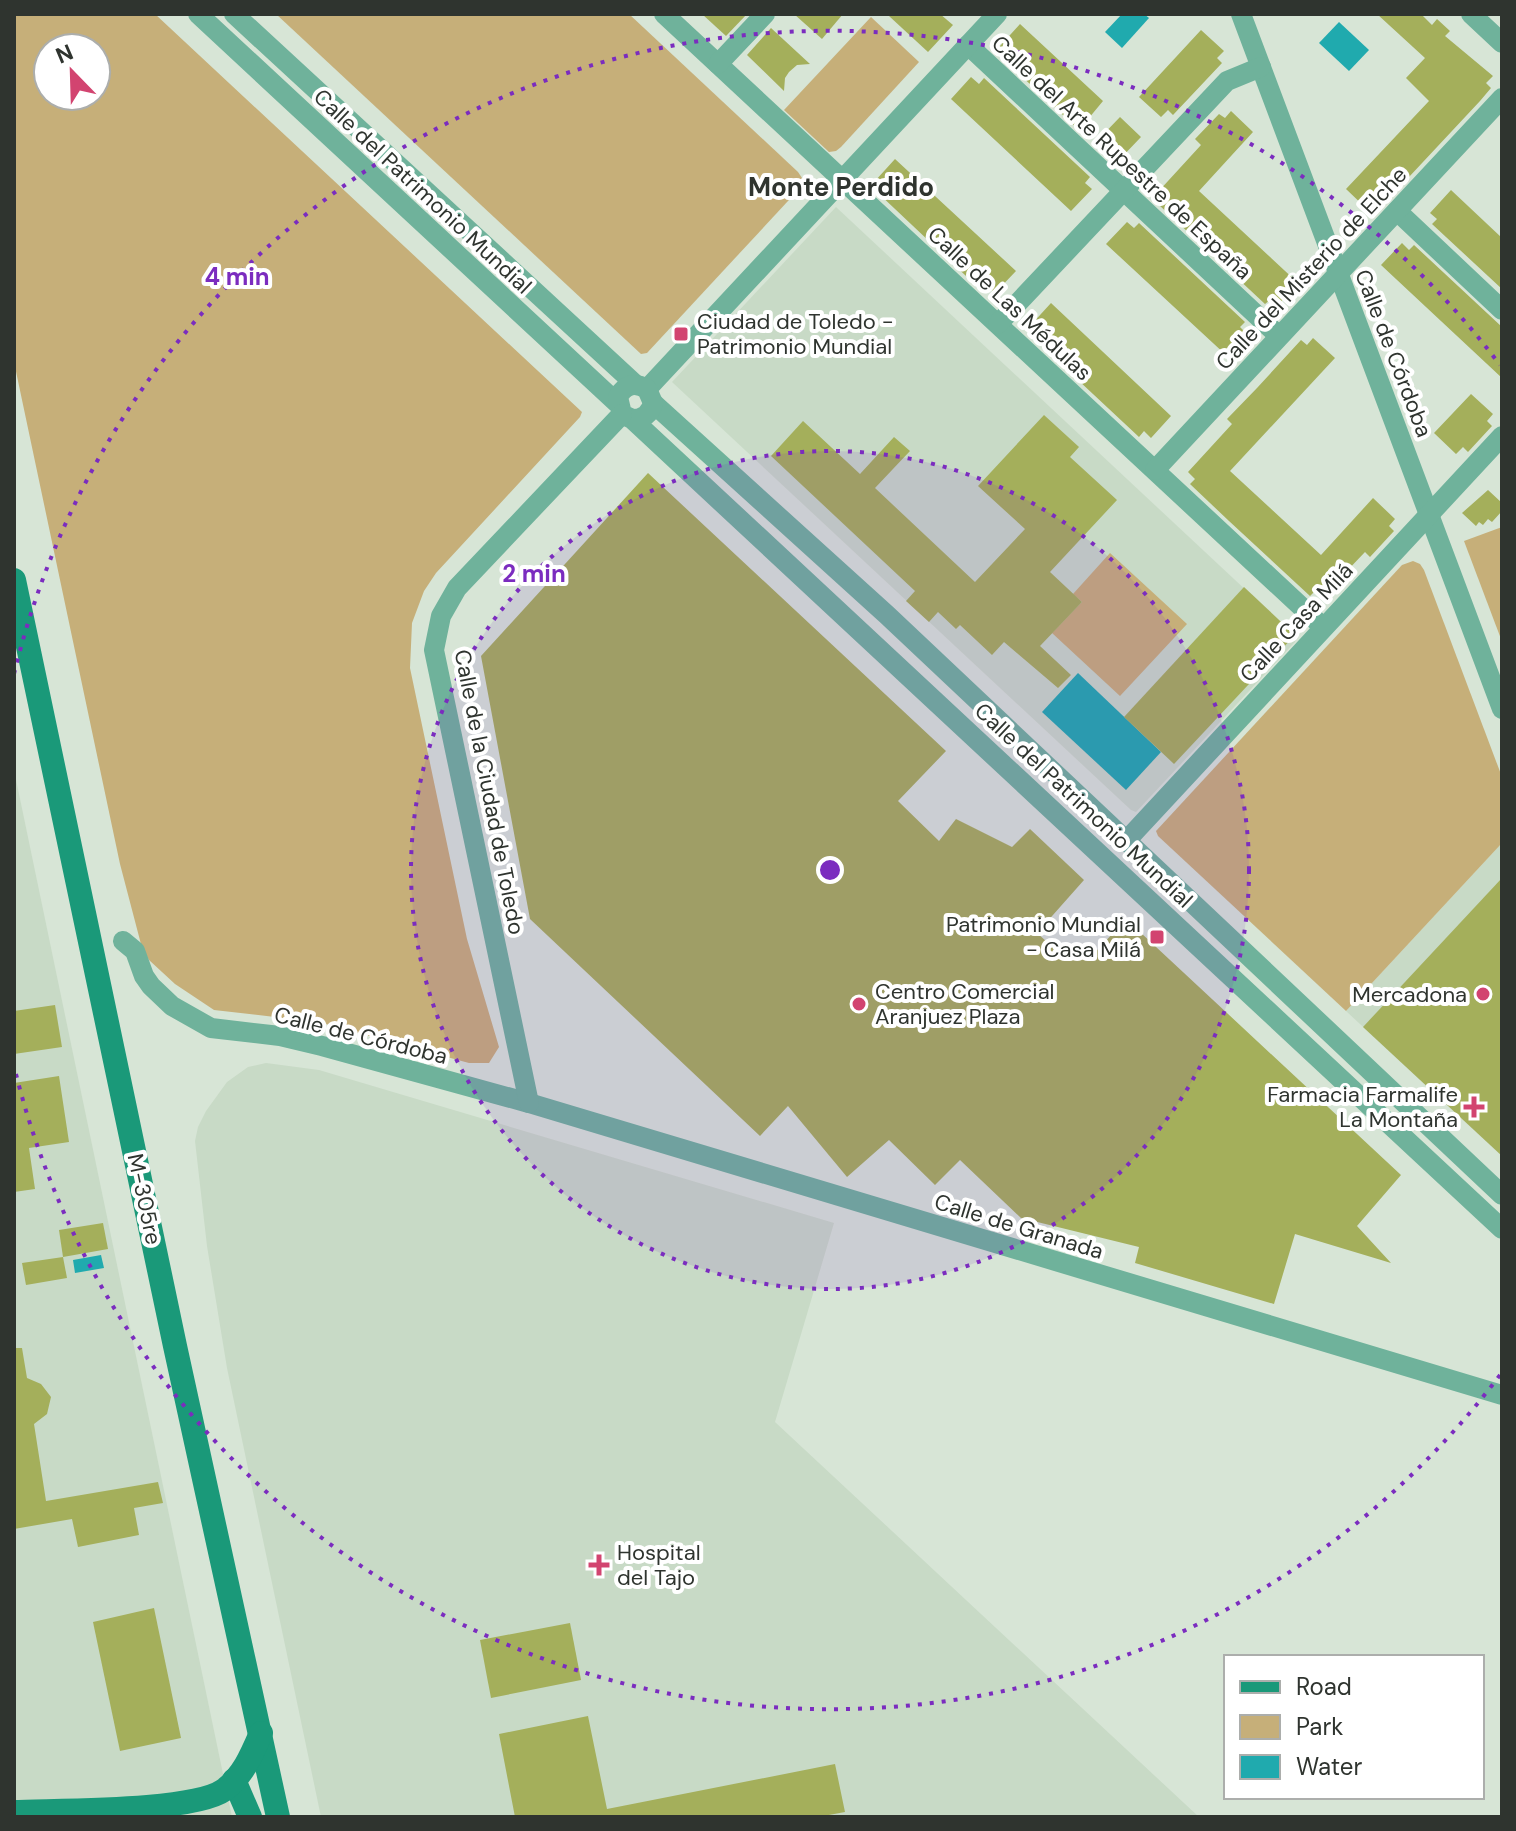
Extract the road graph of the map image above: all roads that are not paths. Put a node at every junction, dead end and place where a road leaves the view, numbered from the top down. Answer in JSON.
{"nodes":[{"id":1,"x":198,"y":14,"type":"edge"},
{"id":2,"x":234,"y":14,"type":"edge"},
{"id":3,"x":664,"y":14,"type":"edge"},
{"id":4,"x":765,"y":14,"type":"edge"},
{"id":5,"x":997,"y":14,"type":"edge"},
{"id":6,"x":1241,"y":14,"type":"edge"},
{"id":7,"x":1471,"y":14,"type":"edge"},
{"id":8,"x":1502,"y":43,"type":"edge"},
{"id":9,"x":968,"y":45,"type":"junction"},
{"id":10,"x":718,"y":64,"type":"junction"},
{"id":11,"x":1261,"y":67,"type":"junction"},
{"id":12,"x":1502,"y":98,"type":"edge"},
{"id":13,"x":841,"y":180,"type":"junction"},
{"id":14,"x":1123,"y":191,"type":"junction"},
{"id":15,"x":1397,"y":211,"type":"junction"},
{"id":16,"x":1338,"y":273,"type":"junction"},
{"id":17,"x":1502,"y":310,"type":"edge"},
{"id":18,"x":998,"y":324,"type":"junction"},
{"id":19,"x":1279,"y":336,"type":"junction"},
{"id":20,"x":645,"y":392,"type":"junction"},
{"id":21,"x":624,"y":412,"type":"junction"},
{"id":22,"x":1502,"y":436,"type":"edge"},
{"id":23,"x":1155,"y":470,"type":"junction"},
{"id":24,"x":1429,"y":512,"type":"junction"},
{"id":25,"x":14,"y":580,"type":"edge"},
{"id":26,"x":1323,"y":627,"type":"junction"},
{"id":27,"x":1502,"y":709,"type":"edge"},
{"id":28,"x":1126,"y":841,"type":"junction"},
{"id":29,"x":123,"y":941,"type":"dead end"},
{"id":30,"x":529,"y":1103,"type":"junction"},
{"id":31,"x":1502,"y":1195,"type":"edge"},
{"id":32,"x":1502,"y":1229,"type":"edge"},
{"id":33,"x":1498,"y":1395,"type":"edge"},
{"id":34,"x":261,"y":1733,"type":"junction"},
{"id":35,"x":234,"y":1780,"type":"junction"},
{"id":36,"x":14,"y":1812,"type":"edge"},
{"id":37,"x":250,"y":1817,"type":"edge"},
{"id":38,"x":278,"y":1817,"type":"edge"}],
"edges":[{"from":1,"to":21,"type":"street","name":"Calle del Patrimonio Mundial"},
{"from":2,"to":20,"type":"street","name":"Calle del Patrimonio Mundial"},
{"from":3,"to":10,"type":"street","name":"Calle de Las Médulas"},
{"from":4,"to":10,"type":"street"},
{"from":5,"to":9,"type":"street"},
{"from":6,"to":11,"type":"street","name":"Calle de Córdoba"},
{"from":7,"to":8,"type":"street"},
{"from":9,"to":13,"type":"street"},
{"from":9,"to":14,"type":"street","name":"Calle del Arte Rupestre de España"},
{"from":10,"to":13,"type":"street","name":"Calle de Las Médulas"},
{"from":11,"to":14,"type":"street"},
{"from":11,"to":16,"type":"street","name":"Calle de Córdoba"},
{"from":12,"to":15,"type":"street","name":"Calle del Misterio de Elche"},
{"from":13,"to":18,"type":"street","name":"Calle de Las Médulas"},
{"from":13,"to":20,"type":"street"},
{"from":14,"to":18,"type":"street"},
{"from":14,"to":19,"type":"street","name":"Calle del Arte Rupestre de España"},
{"from":15,"to":16,"type":"street","name":"Calle del Misterio de Elche"},
{"from":15,"to":17,"type":"street"},
{"from":16,"to":19,"type":"street","name":"Calle del Misterio de Elche"},
{"from":16,"to":24,"type":"street","name":"Calle de Córdoba"},
{"from":18,"to":23,"type":"street","name":"Calle de Las Médulas"},
{"from":19,"to":23,"type":"street","name":"Calle del Misterio de Elche"},
{"from":20,"to":21,"type":"street"},
{"from":20,"to":21,"type":"street"},
{"from":20,"to":28,"type":"street","name":"Calle del Patrimonio Mundial"},
{"from":21,"to":30,"type":"street","name":"Calle de la Ciudad de Toledo"},
{"from":21,"to":32,"type":"street","name":"Calle del Patrimonio Mundial"},
{"from":22,"to":24,"type":"street","name":"Calle Casa Milá"},
{"from":23,"to":26,"type":"street","name":"Calle de Las Médulas"},
{"from":24,"to":26,"type":"street","name":"Calle Casa Milá"},
{"from":24,"to":27,"type":"street","name":"Calle de Córdoba"},
{"from":25,"to":34,"type":"main road","name":"M-305re"},
{"from":26,"to":28,"type":"street","name":"Calle Casa Milá"},
{"from":28,"to":31,"type":"street","name":"Calle del Patrimonio Mundial"},
{"from":29,"to":30,"type":"street","name":"Calle de Córdoba"},
{"from":30,"to":33,"type":"street","name":"Calle de Granada"},
{"from":34,"to":35,"type":"main road"},
{"from":34,"to":38,"type":"main road","name":"M-305re"},
{"from":35,"to":36,"type":"main road"},
{"from":35,"to":37,"type":"main road"}]}
